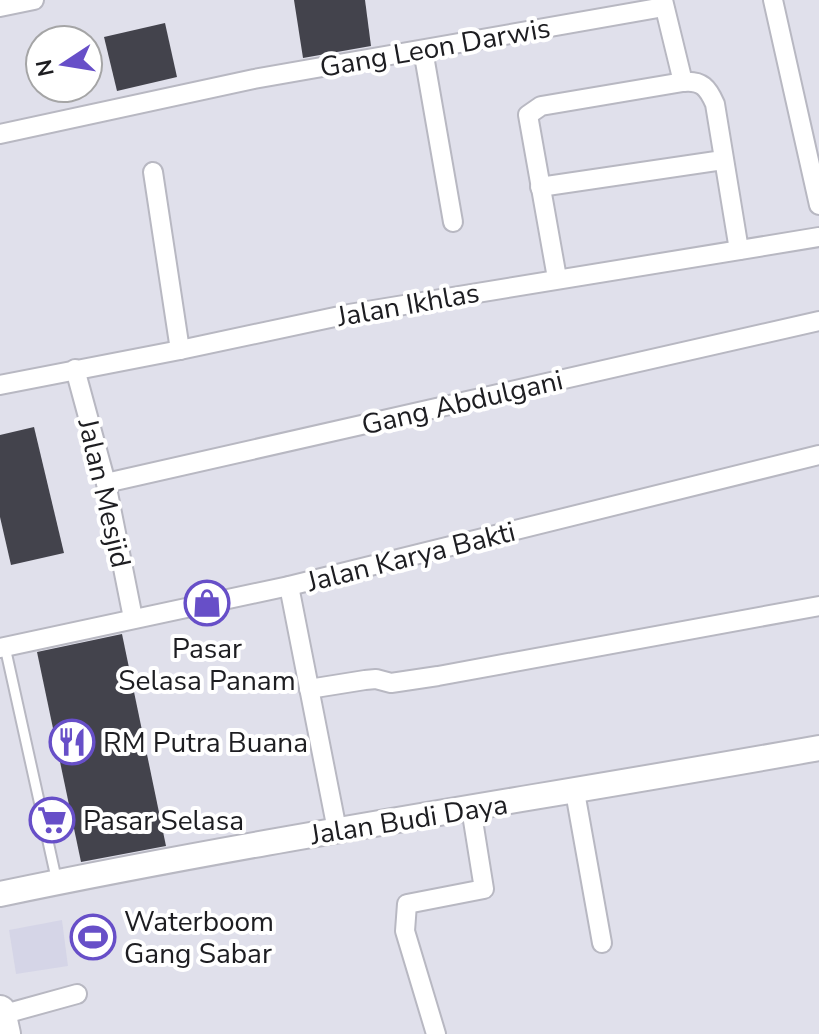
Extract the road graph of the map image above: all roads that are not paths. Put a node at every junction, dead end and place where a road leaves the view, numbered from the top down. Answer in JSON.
{"nodes":[{"id":1,"x":34,"y":0,"type":"edge"},
{"id":2,"x":773,"y":0,"type":"edge"},
{"id":3,"x":663,"y":3,"type":"edge"},
{"id":4,"x":0,"y":7,"type":"edge"},
{"id":5,"x":423,"y":50,"type":"junction"},
{"id":6,"x":683,"y":82,"type":"junction"},
{"id":7,"x":0,"y":134,"type":"edge"},
{"id":8,"x":723,"y":160,"type":"junction"},
{"id":9,"x":153,"y":172,"type":"dead end"},
{"id":10,"x":540,"y":187,"type":"junction"},
{"id":11,"x":819,"y":205,"type":"edge"},
{"id":12,"x":453,"y":222,"type":"dead end"},
{"id":13,"x":819,"y":237,"type":"edge"},
{"id":14,"x":739,"y":250,"type":"junction"},
{"id":15,"x":557,"y":278,"type":"junction"},
{"id":16,"x":819,"y":321,"type":"edge"},
{"id":17,"x":180,"y":350,"type":"junction"},
{"id":18,"x":75,"y":369,"type":"junction"},
{"id":19,"x":0,"y":385,"type":"edge"},
{"id":20,"x":819,"y":455,"type":"edge"},
{"id":21,"x":106,"y":483,"type":"junction"},
{"id":22,"x":289,"y":586,"type":"junction"},
{"id":23,"x":819,"y":606,"type":"edge"},
{"id":24,"x":133,"y":618,"type":"junction"},
{"id":25,"x":2,"y":648,"type":"edge"},
{"id":26,"x":309,"y":689,"type":"junction"},
{"id":27,"x":819,"y":748,"type":"edge"},
{"id":28,"x":575,"y":792,"type":"junction"},
{"id":29,"x":471,"y":808,"type":"junction"},
{"id":30,"x":337,"y":830,"type":"junction"},
{"id":31,"x":57,"y":882,"type":"junction"},
{"id":32,"x":0,"y":894,"type":"edge"},
{"id":33,"x":602,"y":943,"type":"dead end"},
{"id":34,"x":77,"y":994,"type":"dead end"},
{"id":35,"x":0,"y":1013,"type":"edge"},
{"id":36,"x":5,"y":1034,"type":"edge"},
{"id":37,"x":436,"y":1034,"type":"edge"}],
"edges":[{"from":1,"to":4,"type":"street"},
{"from":2,"to":11,"type":"street"},
{"from":3,"to":5,"type":"street","name":"Gang Leon Darwis"},
{"from":3,"to":6,"type":"street"},
{"from":5,"to":7,"type":"street","name":"Gang Leon Darwis"},
{"from":5,"to":12,"type":"street"},
{"from":6,"to":8,"type":"street"},
{"from":6,"to":10,"type":"street"},
{"from":8,"to":10,"type":"street"},
{"from":8,"to":14,"type":"street"},
{"from":9,"to":17,"type":"street"},
{"from":10,"to":15,"type":"street"},
{"from":13,"to":14,"type":"street","name":"Jalan Ikhlas"},
{"from":14,"to":15,"type":"street","name":"Jalan Ikhlas"},
{"from":15,"to":17,"type":"street","name":"Jalan Ikhlas"},
{"from":16,"to":21,"type":"street","name":"Gang Abdulgani"},
{"from":17,"to":18,"type":"street","name":"Jalan Ikhlas"},
{"from":18,"to":19,"type":"street","name":"Jalan Ikhlas"},
{"from":18,"to":21,"type":"street","name":"Jalan Mesjid"},
{"from":20,"to":22,"type":"street","name":"Jalan Karya Bakti"},
{"from":21,"to":24,"type":"street","name":"Jalan Mesjid"},
{"from":22,"to":24,"type":"street","name":"Jalan Karya Bakti"},
{"from":22,"to":26,"type":"street"},
{"from":23,"to":26,"type":"street"},
{"from":24,"to":25,"type":"street","name":"Jalan Karya Bakti"},
{"from":25,"to":31,"type":"lane"},
{"from":26,"to":30,"type":"street"},
{"from":27,"to":28,"type":"street","name":"Jalan Budi Daya"},
{"from":28,"to":29,"type":"street","name":"Jalan Budi Daya"},
{"from":28,"to":33,"type":"street"},
{"from":29,"to":30,"type":"street","name":"Jalan Budi Daya"},
{"from":29,"to":37,"type":"street"},
{"from":30,"to":31,"type":"street","name":"Jalan Budi Daya"},
{"from":31,"to":32,"type":"street","name":"Jalan Budi Daya"},
{"from":34,"to":35,"type":"street"},
{"from":35,"to":36,"type":"main road"}]}
